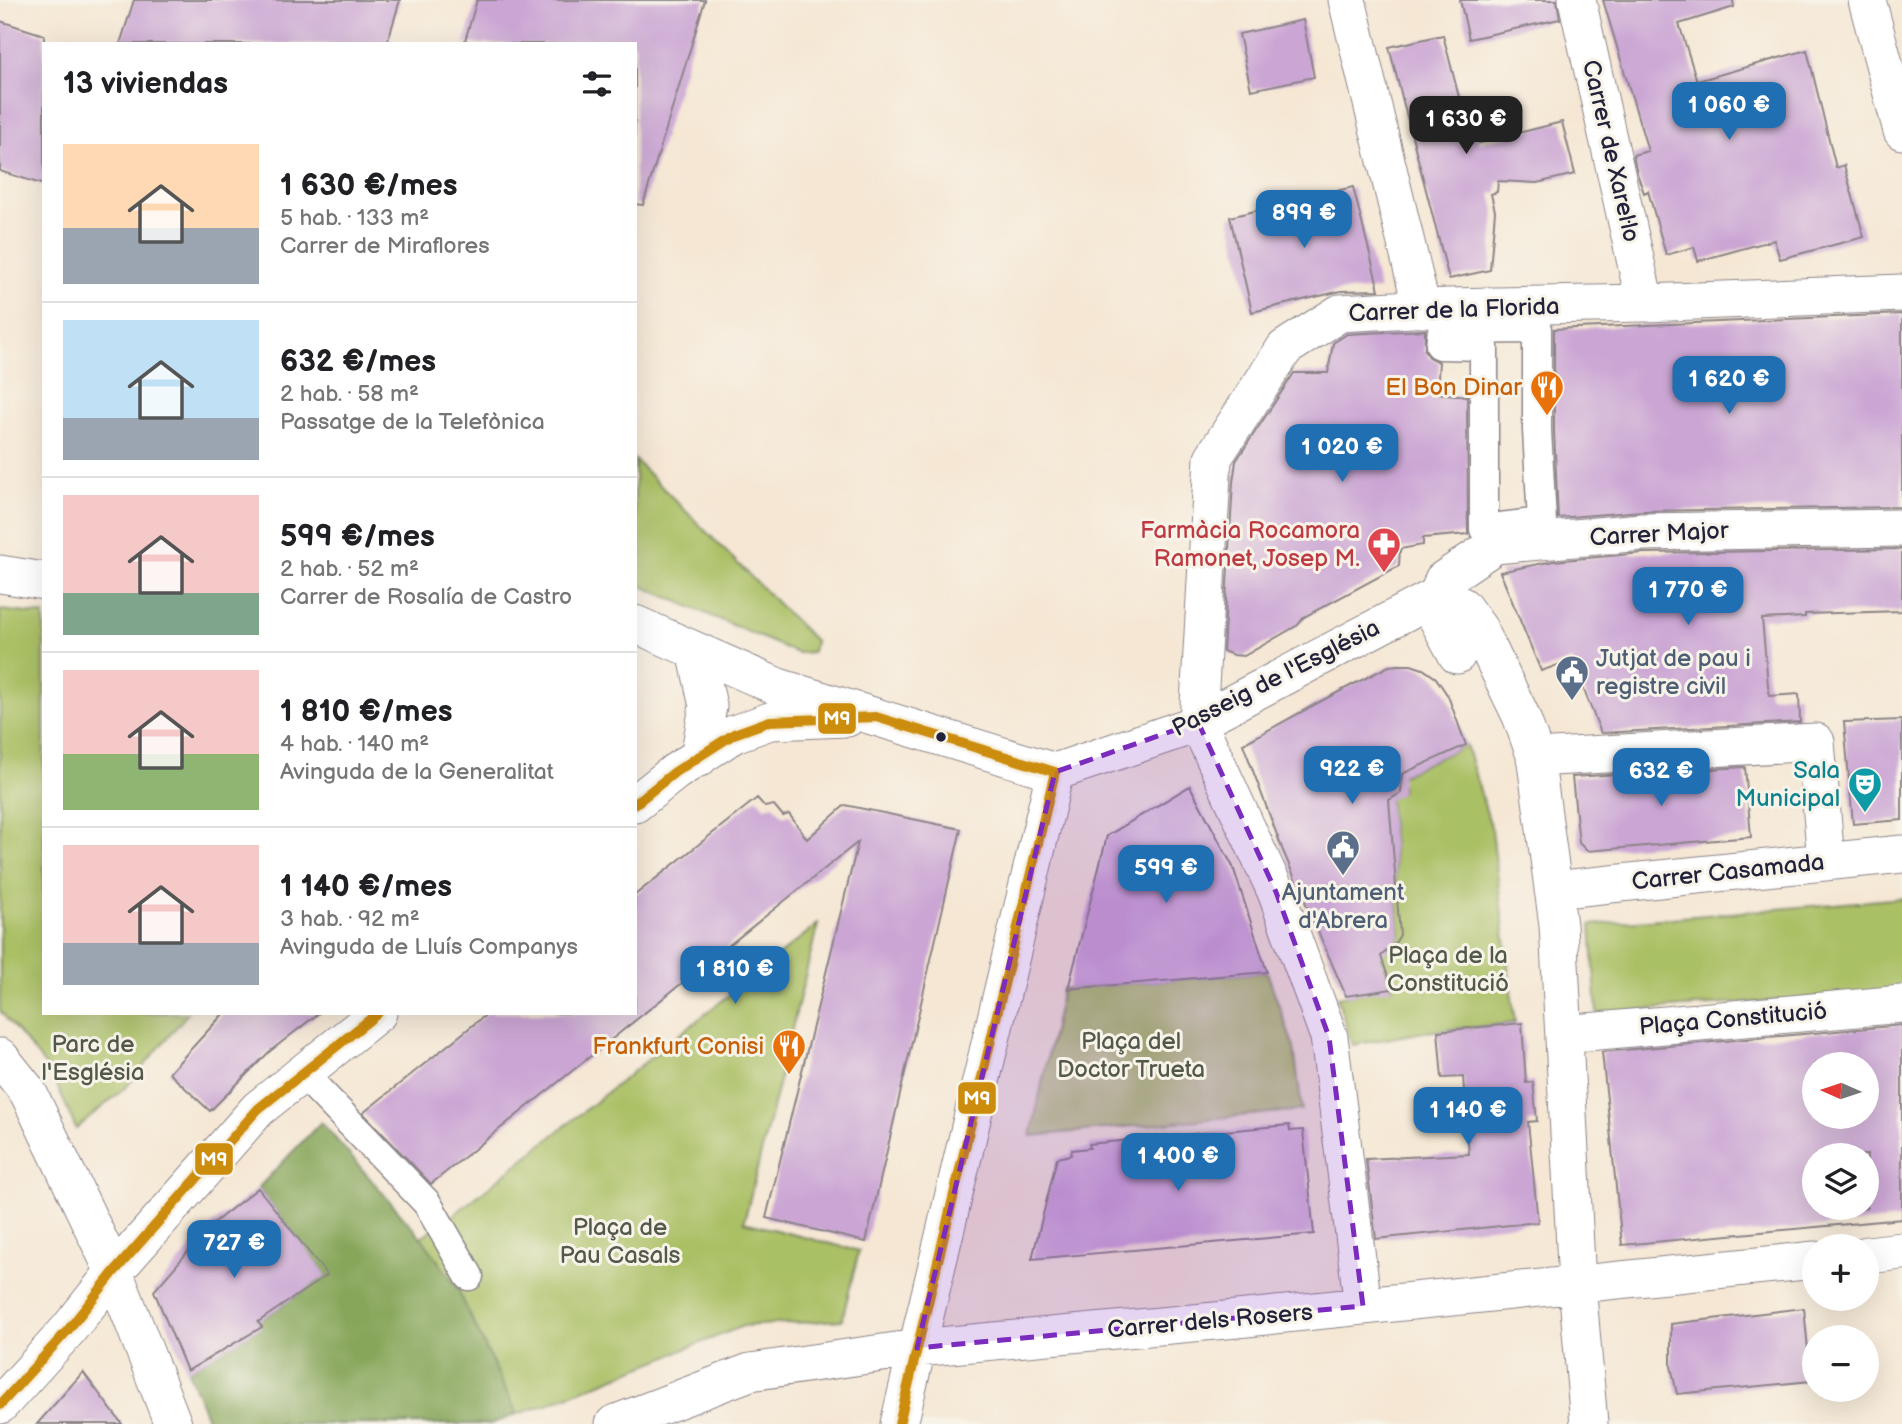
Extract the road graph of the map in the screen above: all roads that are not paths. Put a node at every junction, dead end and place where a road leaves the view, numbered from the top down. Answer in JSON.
{"nodes":[{"id":1,"x":1347,"y":0,"type":"edge"},
{"id":2,"x":1577,"y":0,"type":"edge"},
{"id":3,"x":1867,"y":0,"type":"edge"},
{"id":4,"x":1902,"y":131,"type":"edge"},
{"id":5,"x":1902,"y":293,"type":"edge"},
{"id":6,"x":1645,"y":303,"type":"junction"},
{"id":7,"x":1422,"y":309,"type":"junction"},
{"id":8,"x":1902,"y":528,"type":"edge"},
{"id":9,"x":1484,"y":529,"type":"joint"},
{"id":10,"x":0,"y":574,"type":"edge"},
{"id":11,"x":42,"y":581,"type":"edge"},
{"id":12,"x":1438,"y":594,"type":"junction"},
{"id":13,"x":637,"y":625,"type":"edge"},
{"id":14,"x":1378,"y":626,"type":"junction"},
{"id":15,"x":696,"y":651,"type":"junction"},
{"id":16,"x":1457,"y":655,"type":"junction"},
{"id":17,"x":876,"y":717,"type":"junction"},
{"id":18,"x":1198,"y":722,"type":"junction"},
{"id":19,"x":699,"y":758,"type":"junction"},
{"id":20,"x":1535,"y":758,"type":"junction"},
{"id":21,"x":1055,"y":772,"type":"junction"},
{"id":22,"x":637,"y":802,"type":"edge"},
{"id":23,"x":1544,"y":819,"type":"junction"},
{"id":24,"x":1902,"y":854,"type":"edge"},
{"id":25,"x":1826,"y":862,"type":"junction"},
{"id":26,"x":1553,"y":890,"type":"junction"},
{"id":27,"x":1902,"y":1004,"type":"edge"},
{"id":28,"x":376,"y":1015,"type":"edge"},
{"id":29,"x":1564,"y":1034,"type":"junction"},
{"id":30,"x":0,"y":1057,"type":"edge"},
{"id":31,"x":303,"y":1074,"type":"junction"},
{"id":32,"x":1902,"y":1251,"type":"edge"},
{"id":33,"x":1879,"y":1254,"type":"edge"},
{"id":34,"x":1802,"y":1261,"type":"edge"},
{"id":35,"x":114,"y":1272,"type":"junction"},
{"id":36,"x":469,"y":1276,"type":"dead end"},
{"id":37,"x":1577,"y":1284,"type":"junction"},
{"id":38,"x":1363,"y":1306,"type":"junction"},
{"id":39,"x":917,"y":1348,"type":"junction"},
{"id":40,"x":0,"y":1405,"type":"edge"},
{"id":41,"x":173,"y":1424,"type":"edge"},
{"id":42,"x":614,"y":1424,"type":"edge"},
{"id":43,"x":899,"y":1424,"type":"edge"},
{"id":44,"x":1589,"y":1424,"type":"edge"}],
"edges":[{"from":1,"to":7,"type":"street"},
{"from":2,"to":6,"type":"street","name":"Carrer de Xarel·lo"},
{"from":3,"to":4,"type":"street"},
{"from":5,"to":6,"type":"street","name":"Carrer de la Florida"},
{"from":6,"to":7,"type":"street","name":"Carrer de la Florida"},
{"from":7,"to":18,"type":"street","name":"Carrer de la Florida"},
{"from":8,"to":12,"type":"street","name":"Carrer Major"},
{"from":9,"to":9,"type":"street"},
{"from":10,"to":11,"type":"street"},
{"from":12,"to":14,"type":"street","name":"Passeig de l'Església"},
{"from":12,"to":16,"type":"street"},
{"from":12,"to":20,"type":"street"},
{"from":13,"to":15,"type":"street"},
{"from":14,"to":16,"type":"street"},
{"from":14,"to":18,"type":"street","name":"Passeig de l'Església"},
{"from":15,"to":17,"type":"street"},
{"from":15,"to":19,"type":"street"},
{"from":16,"to":23,"type":"street"},
{"from":17,"to":19,"type":"street"},
{"from":17,"to":21,"type":"street"},
{"from":18,"to":21,"type":"street","name":"Passeig de l'Església"},
{"from":18,"to":38,"type":"street"},
{"from":19,"to":22,"type":"street"},
{"from":20,"to":23,"type":"street"},
{"from":20,"to":25,"type":"street"},
{"from":21,"to":39,"type":"street"},
{"from":23,"to":26,"type":"street"},
{"from":24,"to":25,"type":"street","name":"Carrer Casamada"},
{"from":25,"to":26,"type":"street","name":"Carrer Casamada"},
{"from":26,"to":29,"type":"street"},
{"from":27,"to":29,"type":"street","name":"Plaça Constitució"},
{"from":28,"to":31,"type":"street"},
{"from":29,"to":37,"type":"street"},
{"from":30,"to":35,"type":"street"},
{"from":31,"to":35,"type":"street"},
{"from":31,"to":36,"type":"street"},
{"from":32,"to":33,"type":"street"},
{"from":34,"to":37,"type":"street","name":"Carrer dels Rosers"},
{"from":35,"to":40,"type":"street"},
{"from":35,"to":41,"type":"street"},
{"from":37,"to":38,"type":"street","name":"Carrer dels Rosers"},
{"from":37,"to":44,"type":"street"},
{"from":38,"to":39,"type":"street","name":"Carrer dels Rosers"},
{"from":39,"to":42,"type":"street","name":"Carrer dels Rosers"},
{"from":39,"to":43,"type":"street"}]}
